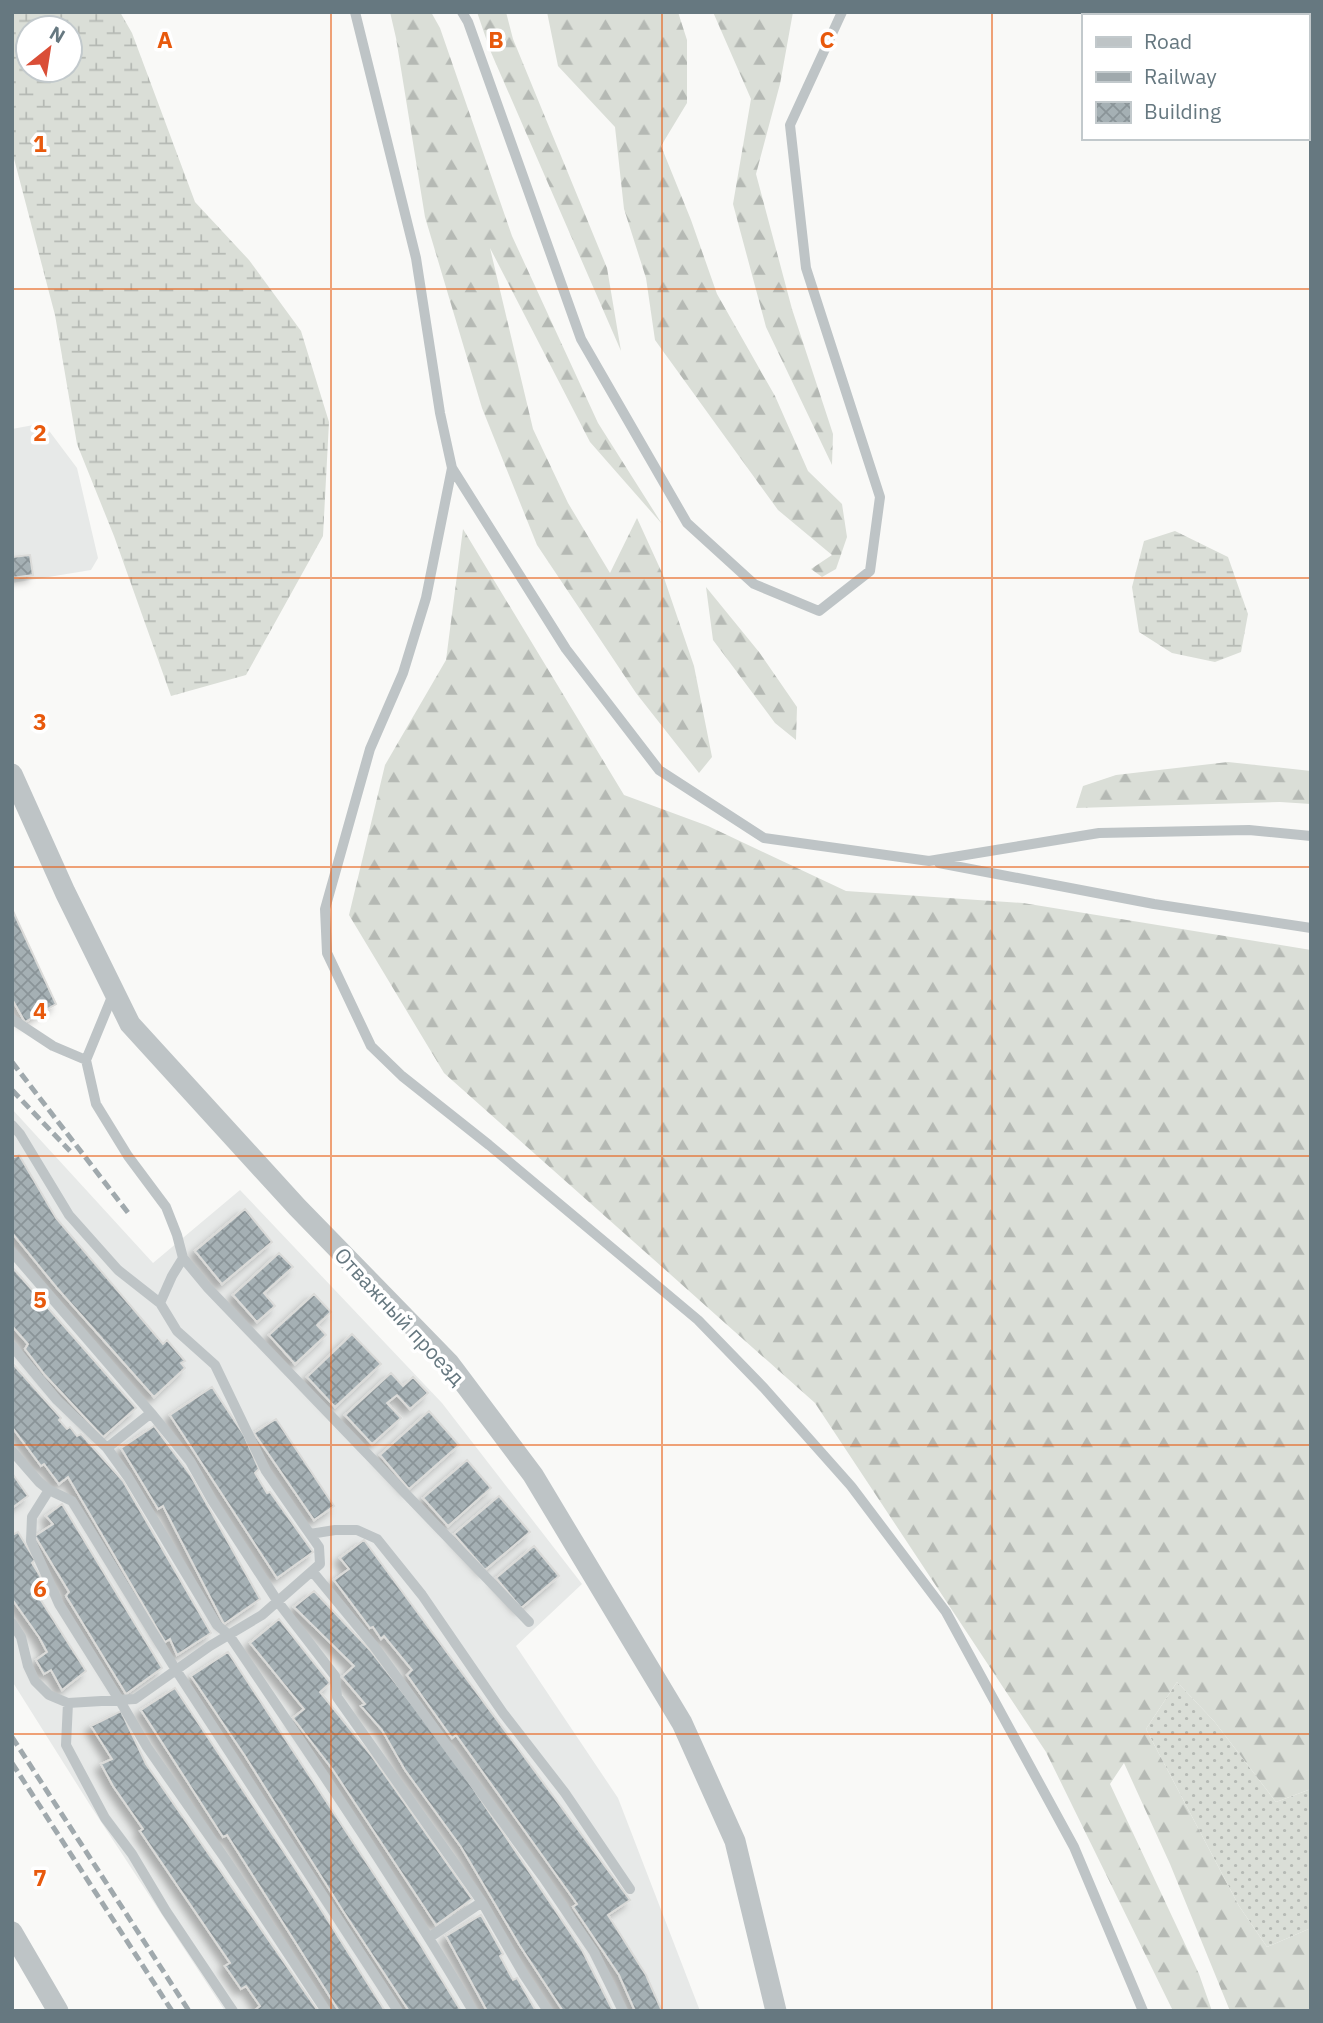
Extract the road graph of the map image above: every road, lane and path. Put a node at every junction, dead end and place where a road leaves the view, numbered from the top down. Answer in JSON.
{"nodes":[{"id":1,"x":355,"y":12,"type":"edge"},
{"id":2,"x":462,"y":12,"type":"edge"},
{"id":3,"x":842,"y":12,"type":"edge"},
{"id":4,"x":452,"y":468,"type":"junction"},
{"id":5,"x":12,"y":774,"type":"edge"},
{"id":6,"x":1311,"y":836,"type":"edge"},
{"id":7,"x":929,"y":861,"type":"junction"},
{"id":8,"x":1311,"y":928,"type":"edge"},
{"id":9,"x":114,"y":992,"type":"junction"},
{"id":10,"x":12,"y":1018,"type":"edge"},
{"id":11,"x":86,"y":1060,"type":"junction"},
{"id":12,"x":12,"y":1125,"type":"edge"},
{"id":13,"x":12,"y":1252,"type":"edge"},
{"id":14,"x":183,"y":1258,"type":"junction"},
{"id":15,"x":160,"y":1303,"type":"junction"},
{"id":16,"x":12,"y":1346,"type":"edge"},
{"id":17,"x":151,"y":1413,"type":"junction"},
{"id":18,"x":107,"y":1448,"type":"junction"},
{"id":19,"x":12,"y":1451,"type":"edge"},
{"id":20,"x":49,"y":1490,"type":"junction"},
{"id":21,"x":310,"y":1534,"type":"junction"},
{"id":22,"x":312,"y":1571,"type":"junction"},
{"id":23,"x":278,"y":1602,"type":"junction"},
{"id":24,"x":12,"y":1622,"type":"edge"},
{"id":25,"x":529,"y":1622,"type":"dead end"},
{"id":26,"x":229,"y":1635,"type":"junction"},
{"id":27,"x":176,"y":1670,"type":"junction"},
{"id":28,"x":120,"y":1700,"type":"junction"},
{"id":29,"x":68,"y":1703,"type":"junction"},
{"id":30,"x":630,"y":1889,"type":"dead end"},
{"id":31,"x":482,"y":1902,"type":"junction"},
{"id":32,"x":12,"y":1932,"type":"edge"},
{"id":33,"x":430,"y":1937,"type":"junction"},
{"id":34,"x":58,"y":2011,"type":"edge"},
{"id":35,"x":233,"y":2011,"type":"edge"},
{"id":36,"x":326,"y":2011,"type":"edge"},
{"id":37,"x":398,"y":2011,"type":"edge"},
{"id":38,"x":474,"y":2011,"type":"edge"},
{"id":39,"x":548,"y":2011,"type":"edge"},
{"id":40,"x":623,"y":2011,"type":"edge"},
{"id":41,"x":776,"y":2011,"type":"edge"},
{"id":42,"x":1143,"y":2011,"type":"edge"}],
"edges":[{"from":1,"to":4,"type":"lane"},
{"from":2,"to":3,"type":"lane"},
{"from":4,"to":7,"type":"lane"},
{"from":4,"to":42,"type":"lane"},
{"from":5,"to":9,"type":"street","name":"Отважный проезд"},
{"from":6,"to":7,"type":"lane"},
{"from":7,"to":8,"type":"lane"},
{"from":9,"to":11,"type":"lane"},
{"from":9,"to":41,"type":"street","name":"Отважный проезд"},
{"from":10,"to":11,"type":"lane"},
{"from":11,"to":14,"type":"lane"},
{"from":12,"to":15,"type":"lane"},
{"from":13,"to":17,"type":"lane"},
{"from":14,"to":15,"type":"lane"},
{"from":14,"to":25,"type":"lane"},
{"from":15,"to":21,"type":"lane"},
{"from":16,"to":18,"type":"lane"},
{"from":17,"to":18,"type":"lane"},
{"from":17,"to":23,"type":"lane"},
{"from":18,"to":26,"type":"lane"},
{"from":19,"to":20,"type":"lane"},
{"from":20,"to":27,"type":"lane"},
{"from":20,"to":28,"type":"lane"},
{"from":21,"to":22,"type":"lane"},
{"from":21,"to":30,"type":"lane"},
{"from":22,"to":23,"type":"lane"},
{"from":22,"to":40,"type":"lane"},
{"from":23,"to":26,"type":"lane"},
{"from":23,"to":31,"type":"lane"},
{"from":24,"to":29,"type":"lane"},
{"from":26,"to":27,"type":"lane"},
{"from":26,"to":33,"type":"lane"},
{"from":27,"to":28,"type":"lane"},
{"from":27,"to":37,"type":"lane"},
{"from":28,"to":29,"type":"lane"},
{"from":28,"to":36,"type":"lane"},
{"from":29,"to":35,"type":"lane"},
{"from":31,"to":33,"type":"lane"},
{"from":31,"to":39,"type":"lane"},
{"from":32,"to":34,"type":"street"},
{"from":33,"to":38,"type":"lane"}]}
